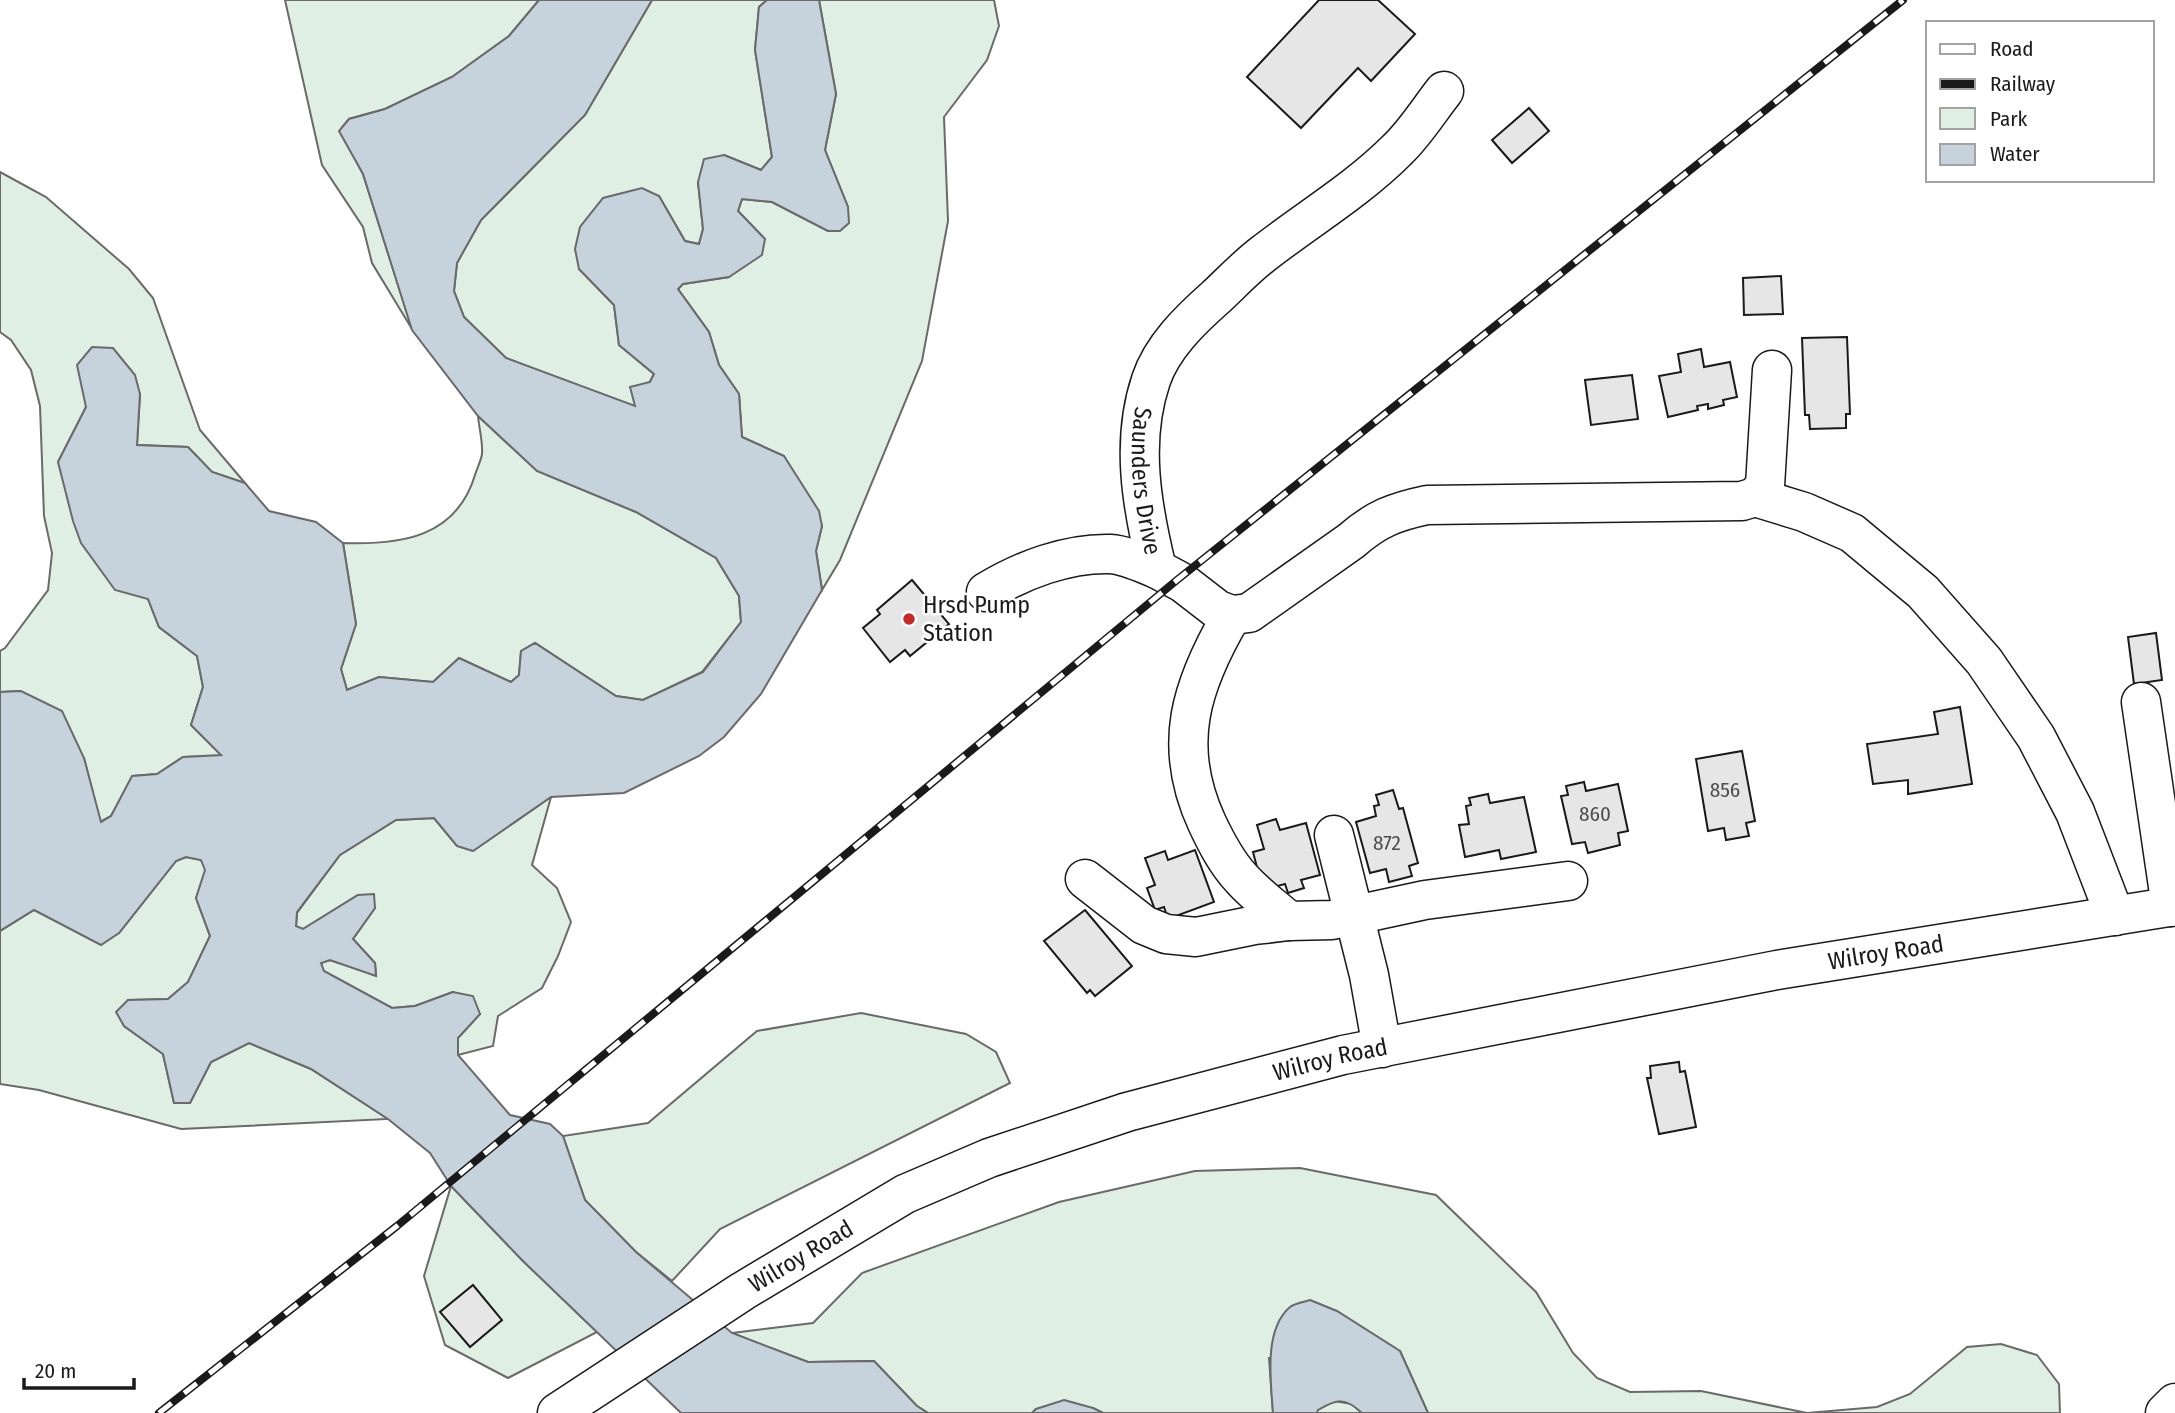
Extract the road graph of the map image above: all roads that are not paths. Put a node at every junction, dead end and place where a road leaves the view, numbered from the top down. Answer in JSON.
{"nodes":[{"id":1,"x":1444,"y":91,"type":"dead end"},
{"id":2,"x":1772,"y":370,"type":"dead end"},
{"id":3,"x":1755,"y":497,"type":"junction"},
{"id":4,"x":1157,"y":569,"type":"junction"},
{"id":5,"x":986,"y":592,"type":"dead end"},
{"id":6,"x":1232,"y":615,"type":"junction"},
{"id":7,"x":2141,"y":702,"type":"dead end"},
{"id":8,"x":1334,"y":835,"type":"dead end"},
{"id":9,"x":1085,"y":879,"type":"dead end"},
{"id":10,"x":1568,"y":881,"type":"dead end"},
{"id":11,"x":2173,"y":907,"type":"edge"},
{"id":12,"x":1354,"y":916,"type":"junction"},
{"id":13,"x":2115,"y":916,"type":"junction"},
{"id":14,"x":1289,"y":921,"type":"junction"},
{"id":15,"x":1382,"y":1048,"type":"junction"},
{"id":16,"x":2175,"y":1403,"type":"edge"},
{"id":17,"x":556,"y":1413,"type":"edge"},
{"id":18,"x":2165,"y":1413,"type":"edge"}],
"edges":[{"from":1,"to":4,"type":"main road","name":"Saunders Drive"},
{"from":2,"to":3,"type":"main road"},
{"from":3,"to":6,"type":"main road"},
{"from":3,"to":13,"type":"main road"},
{"from":4,"to":5,"type":"main road"},
{"from":4,"to":6,"type":"main road","name":"Saunders Drive"},
{"from":6,"to":14,"type":"main road"},
{"from":7,"to":11,"type":"main road"},
{"from":8,"to":12,"type":"main road"},
{"from":9,"to":14,"type":"main road"},
{"from":10,"to":12,"type":"main road"},
{"from":11,"to":13,"type":"main road","name":"Wilroy Road"},
{"from":12,"to":14,"type":"main road"},
{"from":12,"to":15,"type":"main road"},
{"from":13,"to":15,"type":"main road","name":"Wilroy Road"},
{"from":15,"to":17,"type":"main road","name":"Wilroy Road"},
{"from":16,"to":18,"type":"main road"}]}
